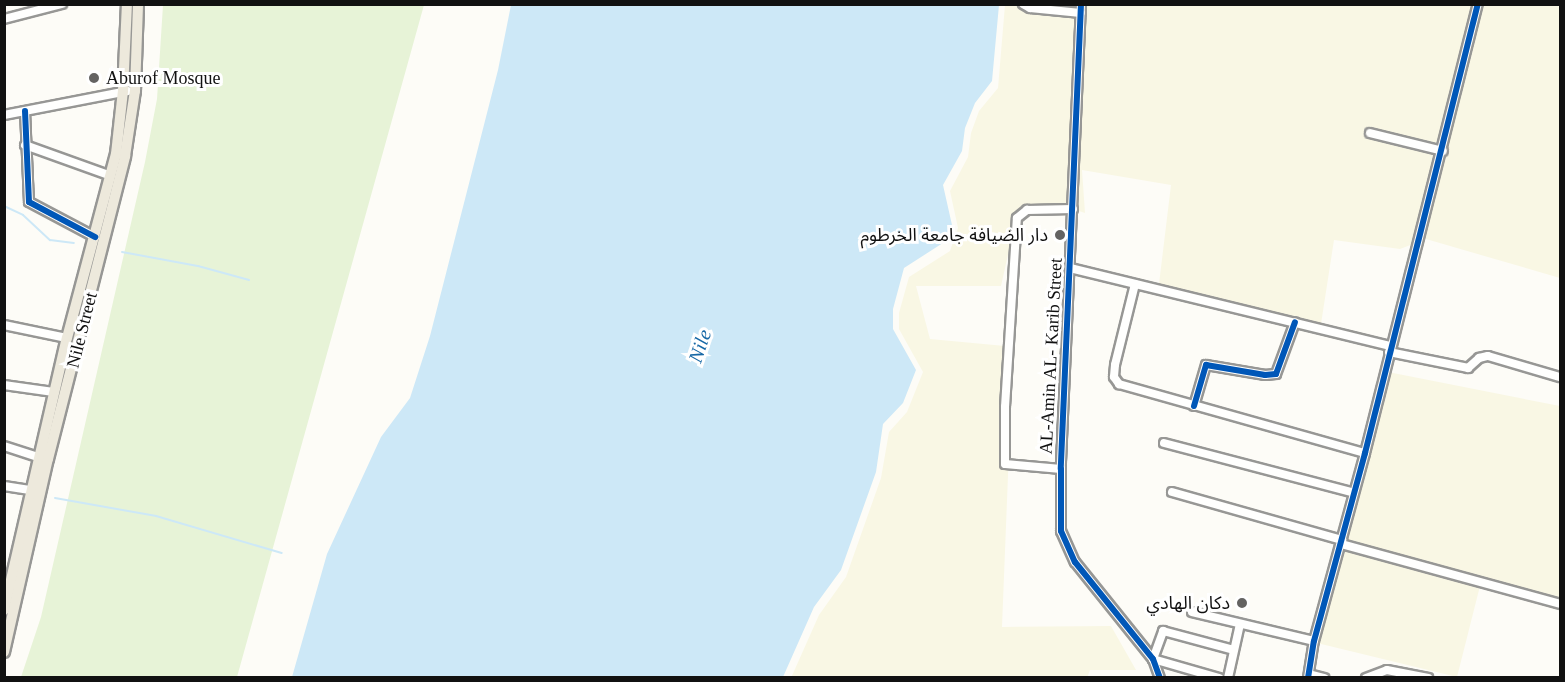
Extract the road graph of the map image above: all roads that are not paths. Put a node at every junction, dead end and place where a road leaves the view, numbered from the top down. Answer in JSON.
{"nodes":[{"id":1,"x":62,"y":4,"type":"edge"},
{"id":2,"x":127,"y":4,"type":"edge"},
{"id":3,"x":138,"y":4,"type":"edge"},
{"id":4,"x":1023,"y":4,"type":"edge"},
{"id":5,"x":1478,"y":4,"type":"edge"},
{"id":6,"x":1081,"y":9,"type":"edge"},
{"id":7,"x":4,"y":19,"type":"edge"},
{"id":8,"x":129,"y":91,"type":"junction"},
{"id":9,"x":25,"y":111,"type":"junction"},
{"id":10,"x":4,"y":115,"type":"edge"},
{"id":11,"x":1370,"y":133,"type":"dead end"},
{"id":12,"x":26,"y":145,"type":"junction"},
{"id":13,"x":1443,"y":151,"type":"junction"},
{"id":14,"x":111,"y":176,"type":"junction"},
{"id":15,"x":1073,"y":209,"type":"junction"},
{"id":16,"x":95,"y":237,"type":"junction"},
{"id":17,"x":1070,"y":268,"type":"junction"},
{"id":18,"x":1135,"y":284,"type":"junction"},
{"id":19,"x":1295,"y":322,"type":"junction"},
{"id":20,"x":4,"y":325,"type":"edge"},
{"id":21,"x":67,"y":338,"type":"junction"},
{"id":22,"x":1390,"y":349,"type":"junction"},
{"id":23,"x":1560,"y":377,"type":"edge"},
{"id":24,"x":4,"y":385,"type":"edge"},
{"id":25,"x":54,"y":392,"type":"junction"},
{"id":26,"x":1194,"y":406,"type":"junction"},
{"id":27,"x":1164,"y":443,"type":"dead end"},
{"id":28,"x":4,"y":446,"type":"edge"},
{"id":29,"x":1365,"y":453,"type":"junction"},
{"id":30,"x":38,"y":457,"type":"junction"},
{"id":31,"x":1061,"y":469,"type":"junction"},
{"id":32,"x":4,"y":486,"type":"edge"},
{"id":33,"x":30,"y":490,"type":"junction"},
{"id":34,"x":1172,"y":492,"type":"dead end"},
{"id":35,"x":1354,"y":493,"type":"junction"},
{"id":36,"x":1341,"y":542,"type":"junction"},
{"id":37,"x":6,"y":597,"type":"edge"},
{"id":38,"x":1560,"y":604,"type":"edge"},
{"id":39,"x":4,"y":610,"type":"edge"},
{"id":40,"x":1192,"y":612,"type":"dead end"},
{"id":41,"x":1240,"y":624,"type":"junction"},
{"id":42,"x":1314,"y":641,"type":"junction"},
{"id":43,"x":1234,"y":650,"type":"junction"},
{"id":44,"x":4,"y":652,"type":"edge"},
{"id":45,"x":1153,"y":659,"type":"junction"},
{"id":46,"x":1308,"y":676,"type":"edge"},
{"id":47,"x":1160,"y":678,"type":"edge"},
{"id":48,"x":1219,"y":678,"type":"edge"},
{"id":49,"x":1228,"y":678,"type":"edge"},
{"id":50,"x":1324,"y":678,"type":"edge"},
{"id":51,"x":1366,"y":678,"type":"edge"},
{"id":52,"x":1428,"y":678,"type":"edge"}],
"edges":[{"from":1,"to":7,"type":"street"},
{"from":2,"to":8,"type":"main road","name":"Nile Street"},
{"from":3,"to":8,"type":"main road","name":"Nile Street"},
{"from":4,"to":6,"type":"street"},
{"from":5,"to":13,"type":"street"},
{"from":6,"to":15,"type":"street","name":"AL-Amin AL- Karib Street"},
{"from":8,"to":9,"type":"street"},
{"from":8,"to":14,"type":"main road","name":"Nile Street"},
{"from":8,"to":44,"type":"main road","name":"Nile Street"},
{"from":9,"to":10,"type":"street"},
{"from":9,"to":12,"type":"street"},
{"from":11,"to":13,"type":"street"},
{"from":12,"to":14,"type":"street"},
{"from":12,"to":16,"type":"street"},
{"from":13,"to":22,"type":"street"},
{"from":14,"to":16,"type":"main road","name":"Nile Street"},
{"from":15,"to":17,"type":"street","name":"AL-Amin AL- Karib Street"},
{"from":15,"to":31,"type":"street"},
{"from":16,"to":21,"type":"main road","name":"Nile Street"},
{"from":17,"to":18,"type":"street"},
{"from":17,"to":31,"type":"street","name":"AL-Amin AL- Karib Street"},
{"from":18,"to":19,"type":"street"},
{"from":18,"to":26,"type":"street"},
{"from":19,"to":22,"type":"street"},
{"from":19,"to":26,"type":"street"},
{"from":20,"to":21,"type":"street"},
{"from":21,"to":25,"type":"main road","name":"Nile Street"},
{"from":22,"to":23,"type":"street"},
{"from":22,"to":29,"type":"street"},
{"from":24,"to":25,"type":"street"},
{"from":25,"to":30,"type":"main road","name":"Nile Street"},
{"from":26,"to":29,"type":"street"},
{"from":27,"to":35,"type":"street"},
{"from":28,"to":30,"type":"street"},
{"from":29,"to":35,"type":"street"},
{"from":30,"to":33,"type":"main road","name":"Nile Street"},
{"from":31,"to":45,"type":"street","name":"AL-Amin AL- Karib Street"},
{"from":32,"to":33,"type":"street"},
{"from":33,"to":37,"type":"main road","name":"Nile Street"},
{"from":34,"to":36,"type":"street"},
{"from":35,"to":36,"type":"street"},
{"from":36,"to":38,"type":"street"},
{"from":36,"to":42,"type":"street"},
{"from":37,"to":39,"type":"main road","name":"Nile Street"},
{"from":40,"to":41,"type":"street"},
{"from":41,"to":42,"type":"street"},
{"from":41,"to":43,"type":"street"},
{"from":42,"to":46,"type":"street"},
{"from":43,"to":45,"type":"street"},
{"from":43,"to":49,"type":"street"},
{"from":45,"to":47,"type":"street","name":"AL-Amin AL- Karib Street"},
{"from":45,"to":48,"type":"street"},
{"from":46,"to":50,"type":"street"},
{"from":51,"to":52,"type":"street"}]}
